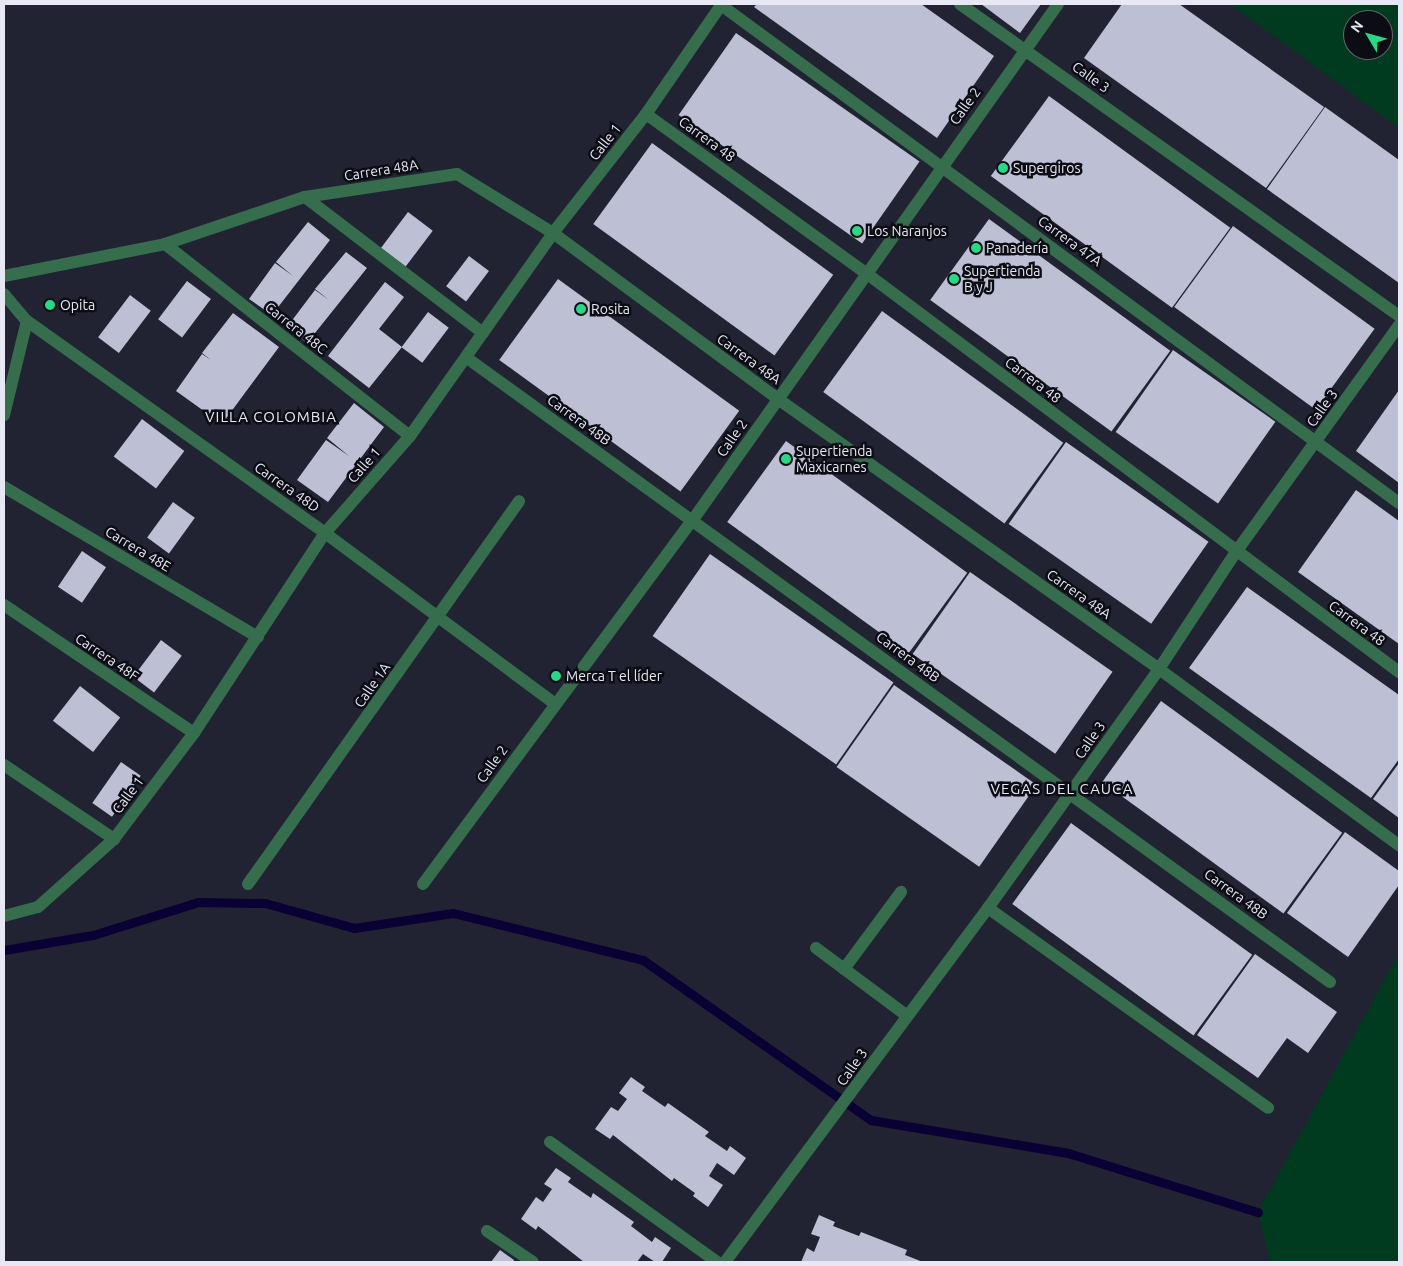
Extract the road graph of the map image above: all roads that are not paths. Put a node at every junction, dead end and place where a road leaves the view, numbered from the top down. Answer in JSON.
{"nodes":[{"id":1,"x":722,"y":4,"type":"edge"},
{"id":2,"x":960,"y":4,"type":"edge"},
{"id":3,"x":1058,"y":4,"type":"edge"},
{"id":4,"x":1025,"y":49,"type":"junction"},
{"id":5,"x":646,"y":114,"type":"junction"},
{"id":6,"x":941,"y":166,"type":"junction"},
{"id":7,"x":305,"y":198,"type":"junction"},
{"id":8,"x":553,"y":233,"type":"junction"},
{"id":9,"x":165,"y":244,"type":"junction"},
{"id":10,"x":866,"y":273,"type":"junction"},
{"id":11,"x":4,"y":276,"type":"edge"},
{"id":12,"x":4,"y":294,"type":"edge"},
{"id":13,"x":1399,"y":316,"type":"edge"},
{"id":14,"x":27,"y":320,"type":"junction"},
{"id":15,"x":1399,"y":325,"type":"edge"},
{"id":16,"x":483,"y":333,"type":"junction"},
{"id":17,"x":1395,"y":342,"type":"edge"},
{"id":18,"x":467,"y":358,"type":"junction"},
{"id":19,"x":778,"y":399,"type":"junction"},
{"id":20,"x":4,"y":415,"type":"edge"},
{"id":21,"x":410,"y":436,"type":"junction"},
{"id":22,"x":1317,"y":441,"type":"junction"},
{"id":23,"x":4,"y":487,"type":"edge"},
{"id":24,"x":519,"y":501,"type":"dead end"},
{"id":25,"x":1399,"y":503,"type":"edge"},
{"id":26,"x":692,"y":521,"type":"junction"},
{"id":27,"x":325,"y":532,"type":"junction"},
{"id":28,"x":1236,"y":552,"type":"junction"},
{"id":29,"x":4,"y":605,"type":"edge"},
{"id":30,"x":438,"y":617,"type":"junction"},
{"id":31,"x":258,"y":637,"type":"junction"},
{"id":32,"x":1159,"y":669,"type":"junction"},
{"id":33,"x":1399,"y":672,"type":"edge"},
{"id":34,"x":555,"y":704,"type":"junction"},
{"id":35,"x":194,"y":733,"type":"junction"},
{"id":36,"x":4,"y":765,"type":"edge"},
{"id":37,"x":1071,"y":792,"type":"junction"},
{"id":38,"x":114,"y":839,"type":"junction"},
{"id":39,"x":1399,"y":845,"type":"edge"},
{"id":40,"x":248,"y":884,"type":"dead end"},
{"id":41,"x":423,"y":884,"type":"dead end"},
{"id":42,"x":901,"y":892,"type":"dead end"},
{"id":43,"x":988,"y":908,"type":"junction"},
{"id":44,"x":4,"y":916,"type":"edge"},
{"id":45,"x":816,"y":948,"type":"dead end"},
{"id":46,"x":844,"y":969,"type":"junction"},
{"id":47,"x":1330,"y":982,"type":"dead end"},
{"id":48,"x":906,"y":1015,"type":"junction"},
{"id":49,"x":1268,"y":1108,"type":"dead end"},
{"id":50,"x":550,"y":1142,"type":"dead end"},
{"id":51,"x":487,"y":1230,"type":"dead end"},
{"id":52,"x":533,"y":1262,"type":"edge"},
{"id":53,"x":717,"y":1262,"type":"edge"},
{"id":54,"x":725,"y":1262,"type":"edge"}],
"edges":[{"from":1,"to":5,"type":"street","name":"Calle 1"},
{"from":1,"to":6,"type":"street","name":"Carrera 47A"},
{"from":2,"to":4,"type":"street","name":"Calle 3"},
{"from":3,"to":4,"type":"street","name":"Calle 2"},
{"from":4,"to":6,"type":"street","name":"Calle 2"},
{"from":4,"to":13,"type":"street","name":"Calle 3"},
{"from":5,"to":8,"type":"street","name":"Calle 1"},
{"from":5,"to":10,"type":"street","name":"Carrera 48"},
{"from":6,"to":10,"type":"street","name":"Calle 2"},
{"from":6,"to":22,"type":"street","name":"Carrera 47A"},
{"from":7,"to":8,"type":"street","name":"Carrera 48A"},
{"from":7,"to":9,"type":"street","name":"Carrera 48A"},
{"from":7,"to":16,"type":"street"},
{"from":8,"to":16,"type":"street","name":"Calle 1"},
{"from":8,"to":19,"type":"street","name":"Carrera 48A"},
{"from":9,"to":11,"type":"street","name":"Carrera 48A"},
{"from":9,"to":21,"type":"street","name":"Carrera 48C"},
{"from":10,"to":19,"type":"street","name":"Calle 2"},
{"from":10,"to":28,"type":"street","name":"Carrera 48"},
{"from":12,"to":14,"type":"street","name":"Carrera 48D"},
{"from":14,"to":20,"type":"street"},
{"from":14,"to":27,"type":"street","name":"Carrera 48D"},
{"from":15,"to":17,"type":"street","name":"Calle 3"},
{"from":16,"to":18,"type":"street","name":"Calle 1"},
{"from":17,"to":22,"type":"street","name":"Calle 3"},
{"from":18,"to":21,"type":"street","name":"Calle 1"},
{"from":18,"to":26,"type":"street","name":"Carrera 48B"},
{"from":19,"to":26,"type":"street","name":"Calle 2"},
{"from":19,"to":32,"type":"street","name":"Carrera 48A"},
{"from":21,"to":27,"type":"street","name":"Calle 1"},
{"from":22,"to":25,"type":"street","name":"Carrera 47A"},
{"from":22,"to":28,"type":"street","name":"Calle 3"},
{"from":23,"to":31,"type":"street","name":"Carrera 48E"},
{"from":24,"to":30,"type":"street","name":"Calle 1A"},
{"from":26,"to":34,"type":"street","name":"Calle 2"},
{"from":26,"to":37,"type":"street","name":"Carrera 48B"},
{"from":27,"to":30,"type":"street","name":"Carrera 48D"},
{"from":27,"to":31,"type":"street","name":"Calle 1"},
{"from":28,"to":32,"type":"street","name":"Calle 3"},
{"from":28,"to":33,"type":"street","name":"Carrera 48"},
{"from":29,"to":35,"type":"street","name":"Carrera 48F"},
{"from":30,"to":34,"type":"street","name":"Carrera 48D"},
{"from":30,"to":40,"type":"street","name":"Calle 1A"},
{"from":31,"to":35,"type":"street","name":"Calle 1"},
{"from":32,"to":37,"type":"street","name":"Calle 3"},
{"from":32,"to":39,"type":"street","name":"Carrera 48A"},
{"from":34,"to":41,"type":"street","name":"Calle 2"},
{"from":35,"to":38,"type":"street","name":"Calle 1"},
{"from":36,"to":38,"type":"street"},
{"from":37,"to":43,"type":"street","name":"Calle 3"},
{"from":37,"to":47,"type":"street","name":"Carrera 48B"},
{"from":38,"to":44,"type":"street","name":"Calle 1"},
{"from":42,"to":46,"type":"street"},
{"from":43,"to":48,"type":"street","name":"Calle 3"},
{"from":43,"to":49,"type":"street"},
{"from":45,"to":46,"type":"street"},
{"from":46,"to":48,"type":"street"},
{"from":48,"to":54,"type":"street","name":"Calle 3"},
{"from":50,"to":53,"type":"street"},
{"from":51,"to":52,"type":"street"}]}
